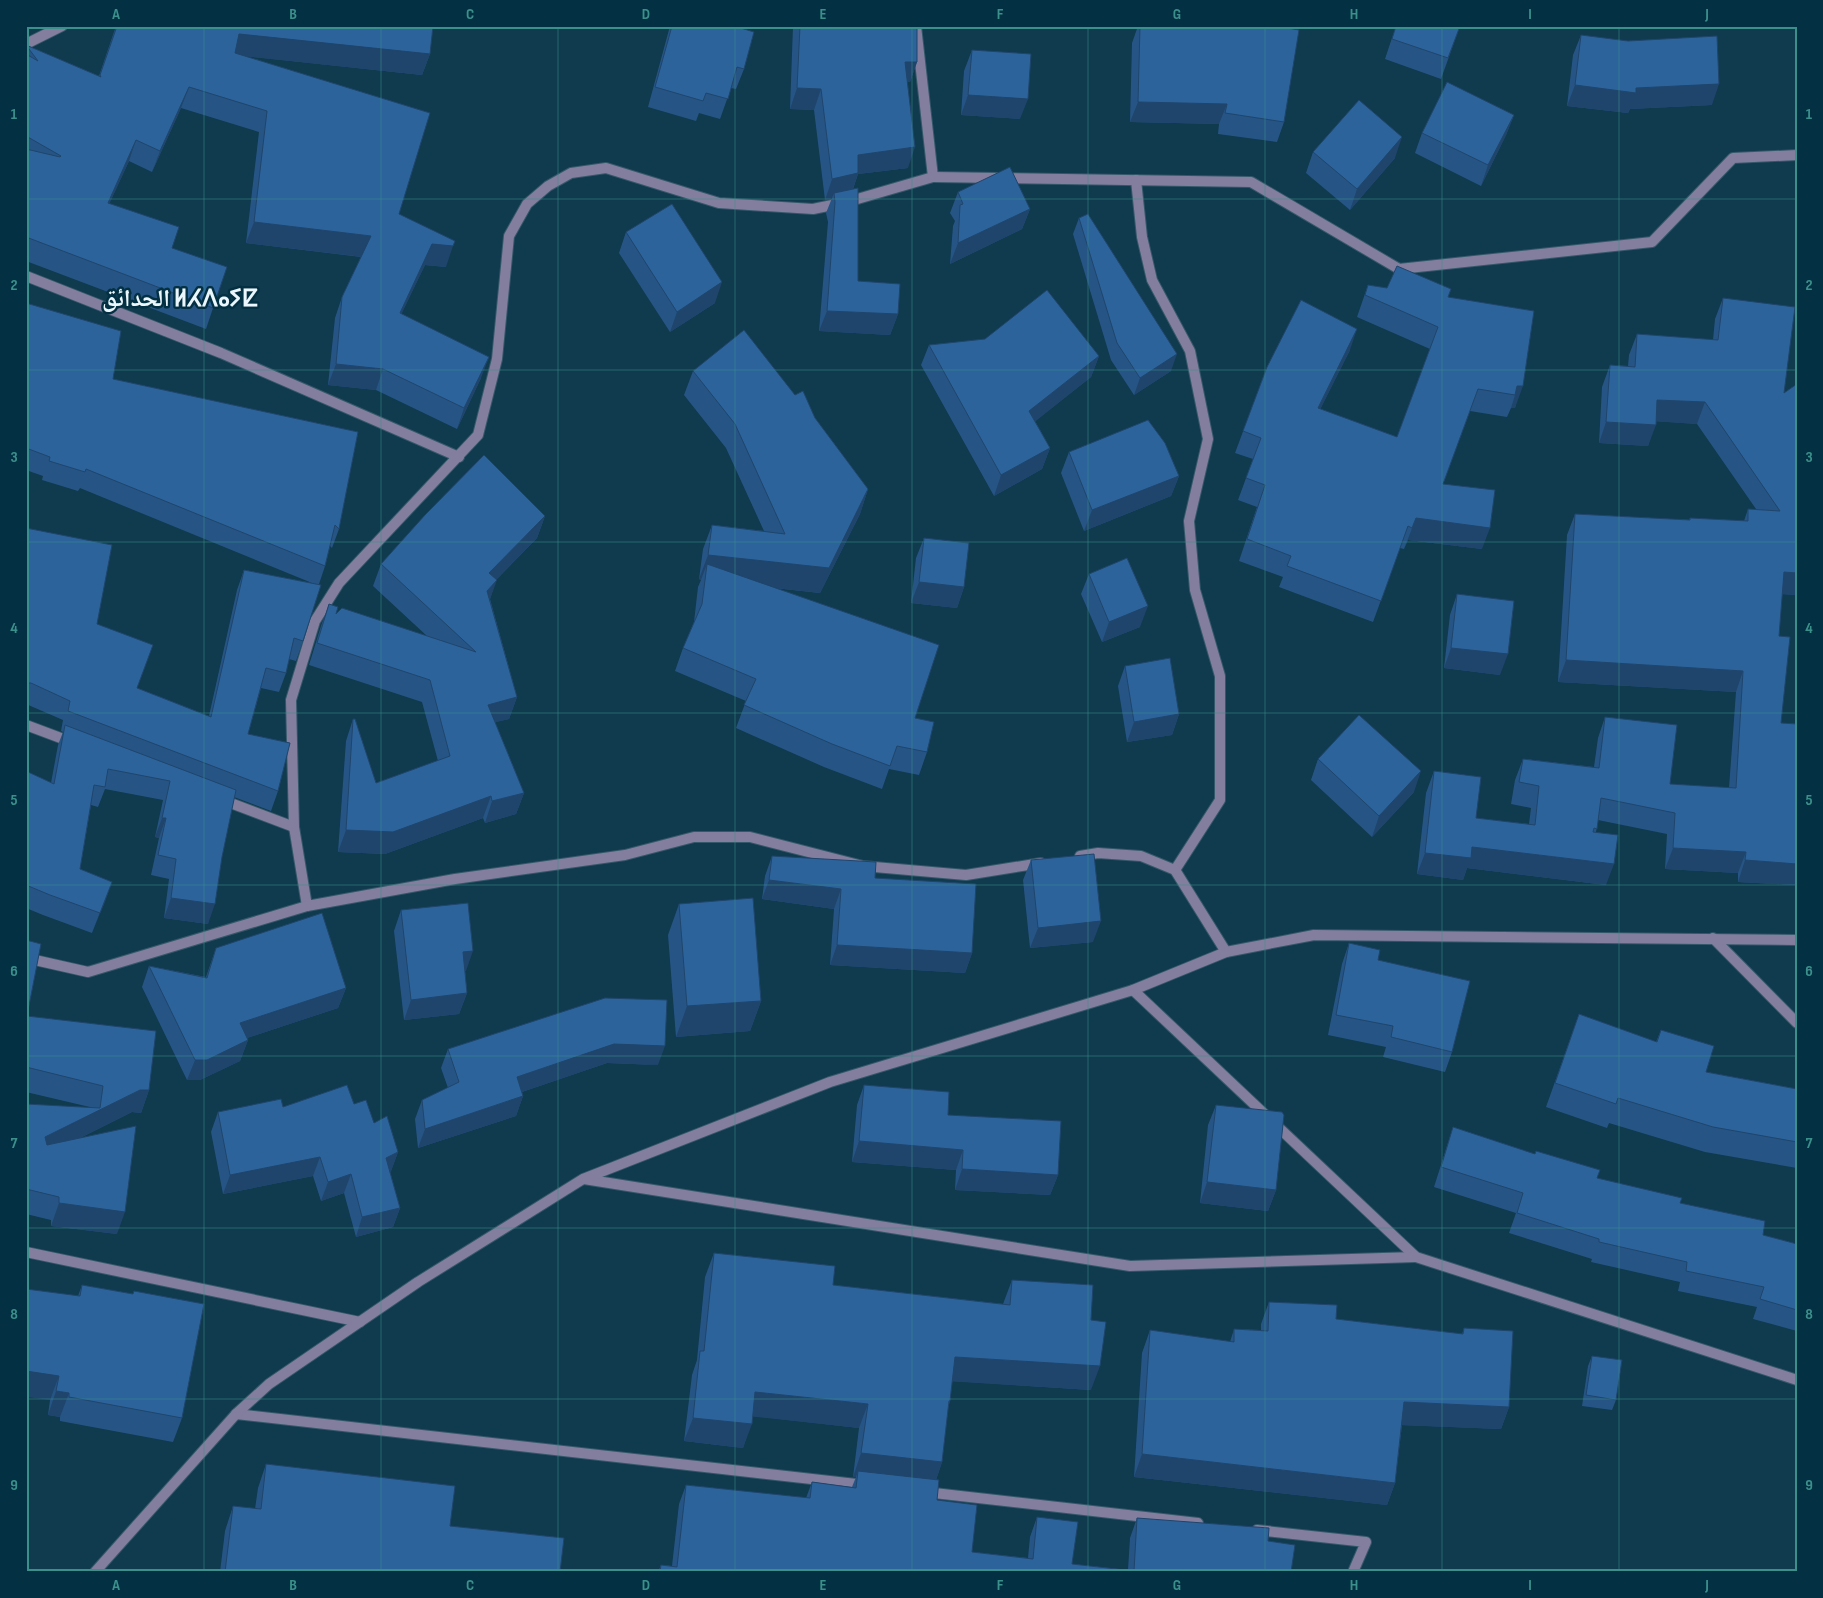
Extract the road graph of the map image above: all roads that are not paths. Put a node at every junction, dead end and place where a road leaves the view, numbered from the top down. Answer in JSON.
{"nodes":[{"id":1,"x":62,"y":26,"type":"edge"},
{"id":2,"x":916,"y":26,"type":"edge"},
{"id":3,"x":26,"y":44,"type":"edge"},
{"id":4,"x":1797,"y":155,"type":"edge"},
{"id":5,"x":933,"y":177,"type":"junction"},
{"id":6,"x":1136,"y":180,"type":"junction"},
{"id":7,"x":26,"y":276,"type":"edge"},
{"id":8,"x":459,"y":457,"type":"junction"},
{"id":9,"x":26,"y":725,"type":"edge"},
{"id":10,"x":82,"y":746,"type":"edge"},
{"id":11,"x":211,"y":795,"type":"edge"},
{"id":12,"x":294,"y":827,"type":"junction"},
{"id":13,"x":1070,"y":858,"type":"edge"},
{"id":14,"x":1051,"y":861,"type":"edge"},
{"id":15,"x":1175,"y":870,"type":"junction"},
{"id":16,"x":307,"y":906,"type":"junction"},
{"id":17,"x":1713,"y":938,"type":"junction"},
{"id":18,"x":1797,"y":940,"type":"edge"},
{"id":19,"x":1226,"y":952,"type":"junction"},
{"id":20,"x":26,"y":958,"type":"edge"},
{"id":21,"x":1132,"y":990,"type":"junction"},
{"id":22,"x":1797,"y":1024,"type":"edge"},
{"id":23,"x":583,"y":1179,"type":"junction"},
{"id":24,"x":26,"y":1252,"type":"edge"},
{"id":25,"x":1416,"y":1257,"type":"junction"},
{"id":26,"x":360,"y":1322,"type":"junction"},
{"id":27,"x":1797,"y":1380,"type":"edge"},
{"id":28,"x":236,"y":1414,"type":"junction"},
{"id":29,"x":870,"y":1486,"type":"edge"},
{"id":30,"x":910,"y":1490,"type":"edge"},
{"id":31,"x":1208,"y":1524,"type":"edge"},
{"id":32,"x":1247,"y":1529,"type":"edge"},
{"id":33,"x":95,"y":1572,"type":"edge"},
{"id":34,"x":1353,"y":1572,"type":"edge"}],
"edges":[{"from":1,"to":3,"type":"street"},
{"from":2,"to":5,"type":"street"},
{"from":4,"to":6,"type":"street"},
{"from":5,"to":6,"type":"street"},
{"from":5,"to":8,"type":"street"},
{"from":6,"to":15,"type":"street"},
{"from":7,"to":8,"type":"street"},
{"from":8,"to":12,"type":"street"},
{"from":9,"to":10,"type":"street"},
{"from":11,"to":12,"type":"street"},
{"from":12,"to":16,"type":"street"},
{"from":13,"to":15,"type":"street"},
{"from":14,"to":16,"type":"street"},
{"from":15,"to":19,"type":"street"},
{"from":16,"to":20,"type":"street"},
{"from":17,"to":18,"type":"street"},
{"from":17,"to":19,"type":"street"},
{"from":17,"to":22,"type":"street"},
{"from":19,"to":21,"type":"street"},
{"from":21,"to":23,"type":"street"},
{"from":21,"to":25,"type":"street"},
{"from":23,"to":25,"type":"street"},
{"from":23,"to":26,"type":"street"},
{"from":24,"to":26,"type":"street"},
{"from":25,"to":27,"type":"street"},
{"from":26,"to":28,"type":"street"},
{"from":28,"to":29,"type":"street"},
{"from":28,"to":33,"type":"street"},
{"from":30,"to":31,"type":"street"},
{"from":32,"to":34,"type":"street"}]}
